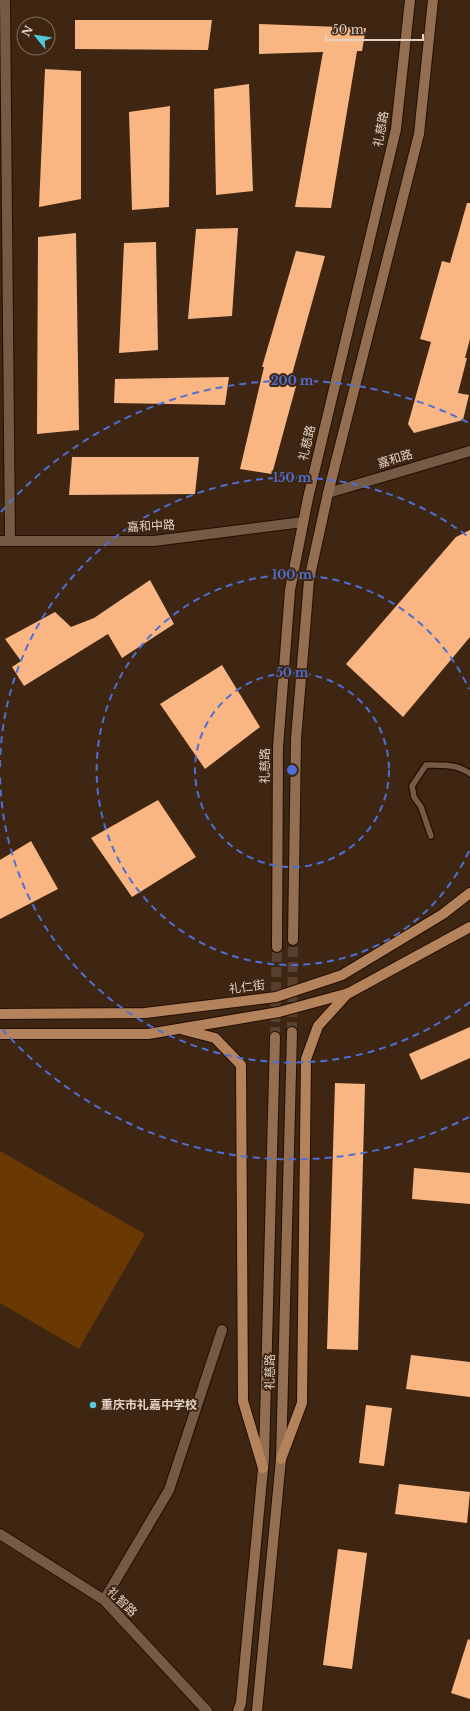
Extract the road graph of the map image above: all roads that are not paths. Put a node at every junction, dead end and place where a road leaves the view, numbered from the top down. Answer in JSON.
{"nodes":[{"id":1,"x":5,"y":0,"type":"edge"},
{"id":2,"x":410,"y":0,"type":"edge"},
{"id":3,"x":432,"y":0,"type":"edge"},
{"id":4,"x":470,"y":451,"type":"edge"},
{"id":5,"x":328,"y":493,"type":"junction"},
{"id":6,"x":303,"y":522,"type":"junction"},
{"id":7,"x":5,"y":541,"type":"edge"},
{"id":8,"x":470,"y":774,"type":"edge"},
{"id":9,"x":431,"y":836,"type":"dead end"},
{"id":10,"x":470,"y":893,"type":"edge"},
{"id":11,"x":470,"y":927,"type":"edge"},
{"id":12,"x":294,"y":940,"type":"tunnel mouth"},
{"id":13,"x":277,"y":946,"type":"tunnel mouth"},
{"id":14,"x":349,"y":992,"type":"junction"},
{"id":15,"x":0,"y":1014,"type":"edge"},
{"id":16,"x":180,"y":1029,"type":"junction"},
{"id":17,"x":292,"y":1032,"type":"tunnel mouth"},
{"id":18,"x":0,"y":1034,"type":"edge"},
{"id":19,"x":275,"y":1037,"type":"tunnel mouth"},
{"id":20,"x":222,"y":1330,"type":"dead end"},
{"id":21,"x":281,"y":1459,"type":"junction"},
{"id":22,"x":263,"y":1468,"type":"junction"},
{"id":23,"x":0,"y":1534,"type":"edge"},
{"id":24,"x":104,"y":1600,"type":"junction"},
{"id":25,"x":208,"y":1711,"type":"edge"},
{"id":26,"x":238,"y":1711,"type":"edge"},
{"id":27,"x":256,"y":1711,"type":"edge"}],
"edges":[{"from":1,"to":7,"type":"street"},
{"from":2,"to":6,"type":"main road","name":"礼慈路"},
{"from":3,"to":5,"type":"main road"},
{"from":4,"to":5,"type":"street","name":"嘉和路"},
{"from":5,"to":12,"type":"main road"},
{"from":6,"to":7,"type":"street","name":"嘉和中路"},
{"from":6,"to":13,"type":"main road","name":"礼慈路"},
{"from":8,"to":9,"type":"lane"},
{"from":10,"to":15,"type":"main road","name":"礼仁街"},
{"from":11,"to":14,"type":"main road"},
{"from":14,"to":16,"type":"main road"},
{"from":14,"to":21,"type":"main road"},
{"from":16,"to":18,"type":"main road"},
{"from":16,"to":22,"type":"main road"},
{"from":17,"to":21,"type":"main road","name":"礼慈路"},
{"from":19,"to":22,"type":"main road","name":"礼慈路"},
{"from":20,"to":24,"type":"street"},
{"from":21,"to":27,"type":"main road","name":"礼慈路"},
{"from":22,"to":26,"type":"main road","name":"礼慈路"},
{"from":23,"to":24,"type":"street","name":"礼智路"},
{"from":24,"to":25,"type":"street","name":"礼智路"}]}
